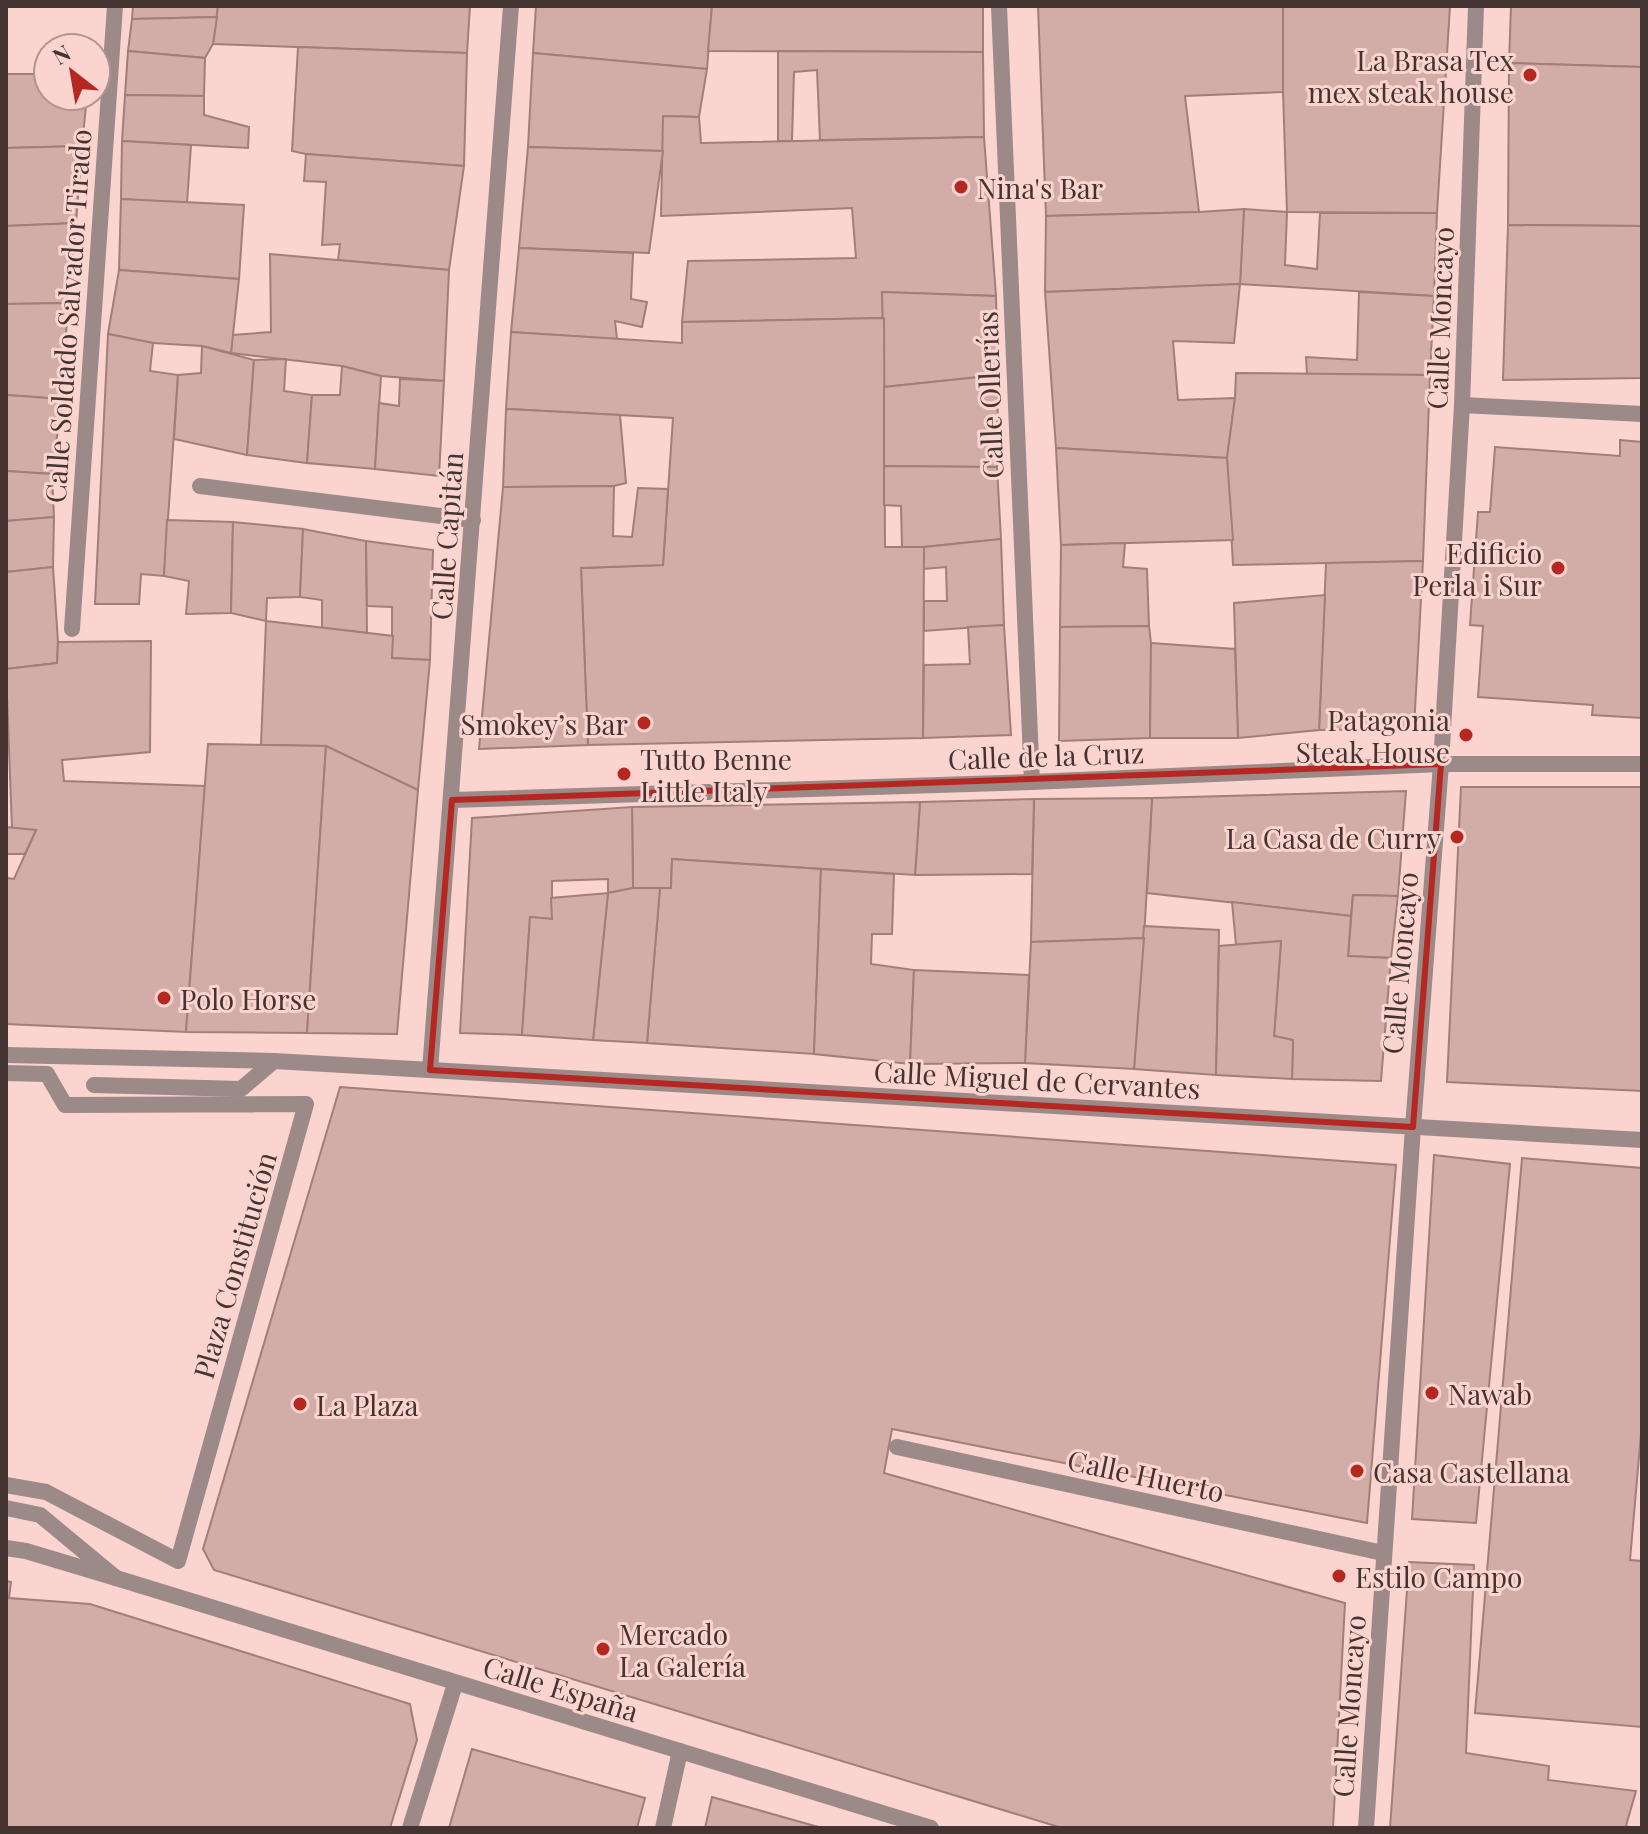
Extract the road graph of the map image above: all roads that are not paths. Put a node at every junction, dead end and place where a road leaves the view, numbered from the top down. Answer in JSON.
{"nodes":[{"id":1,"x":115,"y":6,"type":"edge"},
{"id":2,"x":511,"y":6,"type":"edge"},
{"id":3,"x":999,"y":6,"type":"edge"},
{"id":4,"x":1476,"y":6,"type":"edge"},
{"id":5,"x":1462,"y":405,"type":"junction"},
{"id":6,"x":1642,"y":414,"type":"edge"},
{"id":7,"x":200,"y":486,"type":"dead end"},
{"id":8,"x":473,"y":520,"type":"junction"},
{"id":9,"x":72,"y":629,"type":"dead end"},
{"id":10,"x":1441,"y":764,"type":"junction"},
{"id":11,"x":1642,"y":764,"type":"edge"},
{"id":12,"x":1032,"y":782,"type":"junction"},
{"id":13,"x":452,"y":800,"type":"junction"},
{"id":14,"x":6,"y":1055,"type":"edge"},
{"id":15,"x":274,"y":1061,"type":"junction"},
{"id":16,"x":430,"y":1070,"type":"junction"},
{"id":17,"x":6,"y":1073,"type":"edge"},
{"id":18,"x":94,"y":1085,"type":"dead end"},
{"id":19,"x":1413,"y":1127,"type":"junction"},
{"id":20,"x":1642,"y":1140,"type":"edge"},
{"id":21,"x":897,"y":1447,"type":"dead end"},
{"id":22,"x":6,"y":1485,"type":"edge"},
{"id":23,"x":6,"y":1508,"type":"edge"},
{"id":24,"x":6,"y":1548,"type":"edge"},
{"id":25,"x":1383,"y":1553,"type":"junction"},
{"id":26,"x":116,"y":1578,"type":"junction"},
{"id":27,"x":455,"y":1684,"type":"junction"},
{"id":28,"x":680,"y":1751,"type":"junction"},
{"id":29,"x":410,"y":1828,"type":"edge"},
{"id":30,"x":663,"y":1828,"type":"edge"},
{"id":31,"x":931,"y":1828,"type":"edge"},
{"id":32,"x":1366,"y":1828,"type":"edge"}],
"edges":[{"from":1,"to":9,"type":"street","name":"Calle Soldado Salvador Tirado"},
{"from":2,"to":8,"type":"street","name":"Calle Capitán"},
{"from":3,"to":12,"type":"street","name":"Calle Ollerías"},
{"from":4,"to":5,"type":"street","name":"Calle Moncayo"},
{"from":5,"to":6,"type":"street"},
{"from":5,"to":10,"type":"street","name":"Calle Moncayo"},
{"from":7,"to":8,"type":"street"},
{"from":8,"to":13,"type":"street","name":"Calle Capitán"},
{"from":10,"to":11,"type":"street","name":"Calle de la Cruz"},
{"from":10,"to":12,"type":"street","name":"Calle de la Cruz"},
{"from":10,"to":19,"type":"street","name":"Calle Moncayo"},
{"from":12,"to":13,"type":"street","name":"Calle de la Cruz"},
{"from":13,"to":16,"type":"street","name":"Calle Capitán"},
{"from":14,"to":15,"type":"street","name":"Calle Miguel de Cervantes"},
{"from":15,"to":16,"type":"street","name":"Calle Miguel de Cervantes"},
{"from":15,"to":18,"type":"street"},
{"from":16,"to":19,"type":"street","name":"Calle Miguel de Cervantes"},
{"from":17,"to":22,"type":"street","name":"Plaza Constitución"},
{"from":19,"to":20,"type":"street","name":"Calle Miguel de Cervantes"},
{"from":19,"to":25,"type":"street","name":"Calle Moncayo"},
{"from":21,"to":25,"type":"street","name":"Calle Huerto"},
{"from":23,"to":26,"type":"street"},
{"from":24,"to":26,"type":"street","name":"Calle España"},
{"from":25,"to":32,"type":"street","name":"Calle Moncayo"},
{"from":26,"to":27,"type":"street","name":"Calle España"},
{"from":27,"to":28,"type":"street","name":"Calle España"},
{"from":27,"to":29,"type":"street"},
{"from":28,"to":30,"type":"street"},
{"from":28,"to":31,"type":"street","name":"Calle España"}]}
